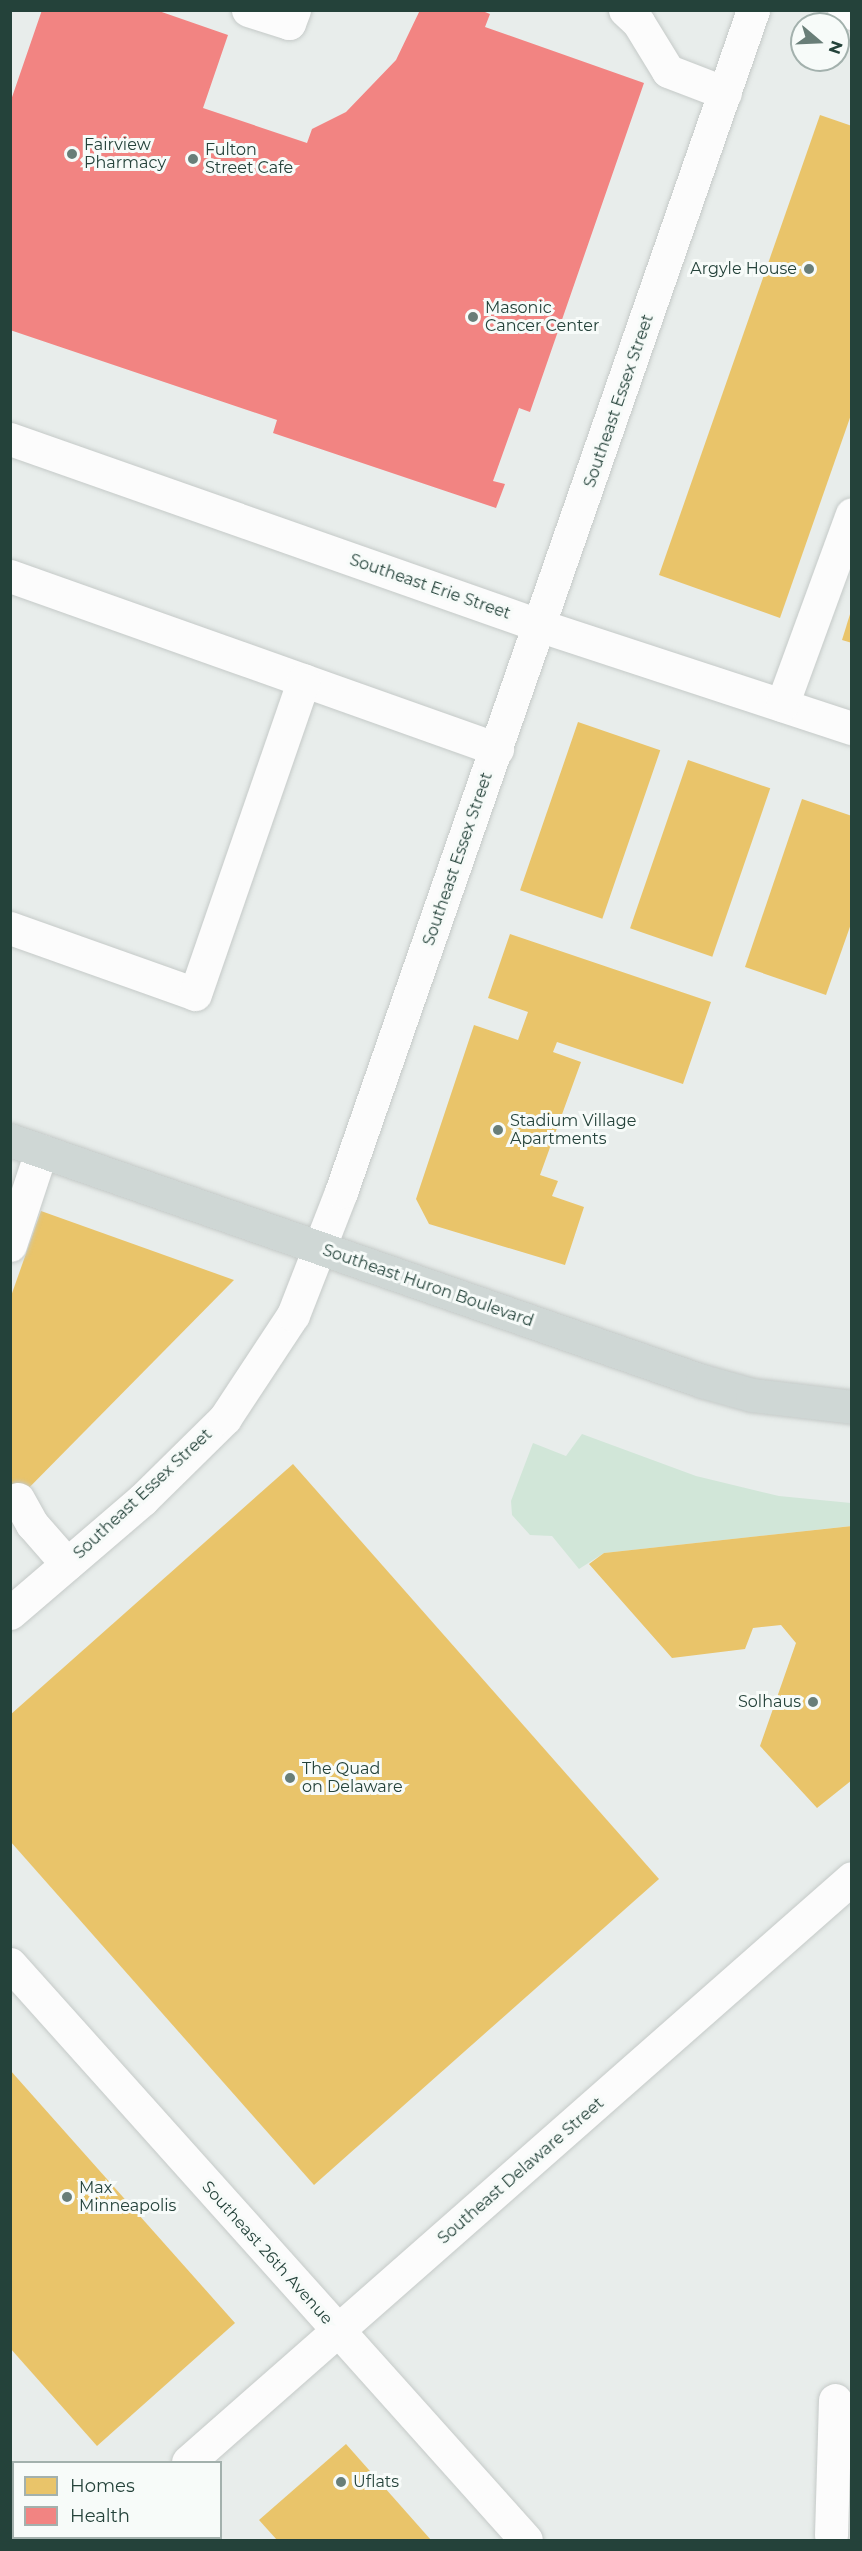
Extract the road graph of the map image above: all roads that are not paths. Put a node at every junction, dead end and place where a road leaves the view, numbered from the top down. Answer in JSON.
{"nodes":[{"id":1,"x":248,"y":10,"type":"edge"},
{"id":2,"x":294,"y":10,"type":"edge"},
{"id":3,"x":625,"y":10,"type":"edge"},
{"id":4,"x":753,"y":10,"type":"edge"},
{"id":5,"x":844,"y":10,"type":"edge"},
{"id":6,"x":852,"y":13,"type":"edge"},
{"id":7,"x":725,"y":93,"type":"junction"},
{"id":8,"x":10,"y":439,"type":"edge"},
{"id":9,"x":852,"y":514,"type":"edge"},
{"id":10,"x":10,"y":576,"type":"edge"},
{"id":11,"x":541,"y":626,"type":"junction"},
{"id":12,"x":304,"y":680,"type":"junction"},
{"id":13,"x":782,"y":705,"type":"junction"},
{"id":14,"x":852,"y":728,"type":"edge"},
{"id":15,"x":497,"y":748,"type":"junction"},
{"id":16,"x":10,"y":928,"type":"edge"},
{"id":17,"x":10,"y":1140,"type":"edge"},
{"id":18,"x":41,"y":1150,"type":"junction"},
{"id":19,"x":10,"y":1245,"type":"edge"},
{"id":20,"x":321,"y":1249,"type":"junction"},
{"id":21,"x":852,"y":1407,"type":"edge"},
{"id":22,"x":18,"y":1499,"type":"dead end"},
{"id":23,"x":67,"y":1564,"type":"junction"},
{"id":24,"x":10,"y":1613,"type":"edge"},
{"id":25,"x":852,"y":1878,"type":"edge"},
{"id":26,"x":10,"y":1964,"type":"edge"},
{"id":27,"x":336,"y":2330,"type":"junction"},
{"id":28,"x":835,"y":2400,"type":"dead end"},
{"id":29,"x":190,"y":2461,"type":"edge"},
{"id":30,"x":831,"y":2535,"type":"dead end"},
{"id":31,"x":526,"y":2541,"type":"edge"}],
"edges":[{"from":1,"to":2,"type":"street"},
{"from":3,"to":7,"type":"street"},
{"from":4,"to":7,"type":"street","name":"Southeast Essex Street"},
{"from":5,"to":6,"type":"street"},
{"from":7,"to":11,"type":"street","name":"Southeast Essex Street"},
{"from":8,"to":11,"type":"street","name":"Southeast Erie Street"},
{"from":9,"to":13,"type":"street"},
{"from":10,"to":12,"type":"street"},
{"from":11,"to":13,"type":"street","name":"Southeast Erie Street"},
{"from":11,"to":15,"type":"street","name":"Southeast Essex Street"},
{"from":12,"to":15,"type":"street"},
{"from":12,"to":16,"type":"street"},
{"from":13,"to":14,"type":"street","name":"Southeast Erie Street"},
{"from":15,"to":20,"type":"street","name":"Southeast Essex Street"},
{"from":17,"to":18,"type":"main road","name":"Southeast Huron Boulevard"},
{"from":18,"to":19,"type":"street"},
{"from":18,"to":20,"type":"main road","name":"Southeast Huron Boulevard"},
{"from":20,"to":21,"type":"main road","name":"Southeast Huron Boulevard"},
{"from":20,"to":23,"type":"street","name":"Southeast Essex Street"},
{"from":22,"to":23,"type":"street"},
{"from":23,"to":24,"type":"street","name":"Southeast Essex Street"},
{"from":25,"to":27,"type":"street","name":"Southeast Delaware Street"},
{"from":26,"to":27,"type":"street","name":"Southeast 26th Avenue"},
{"from":27,"to":29,"type":"street","name":"Southeast Delaware Street"},
{"from":27,"to":31,"type":"street","name":"Southeast 26th Avenue"},
{"from":28,"to":30,"type":"street"}]}
